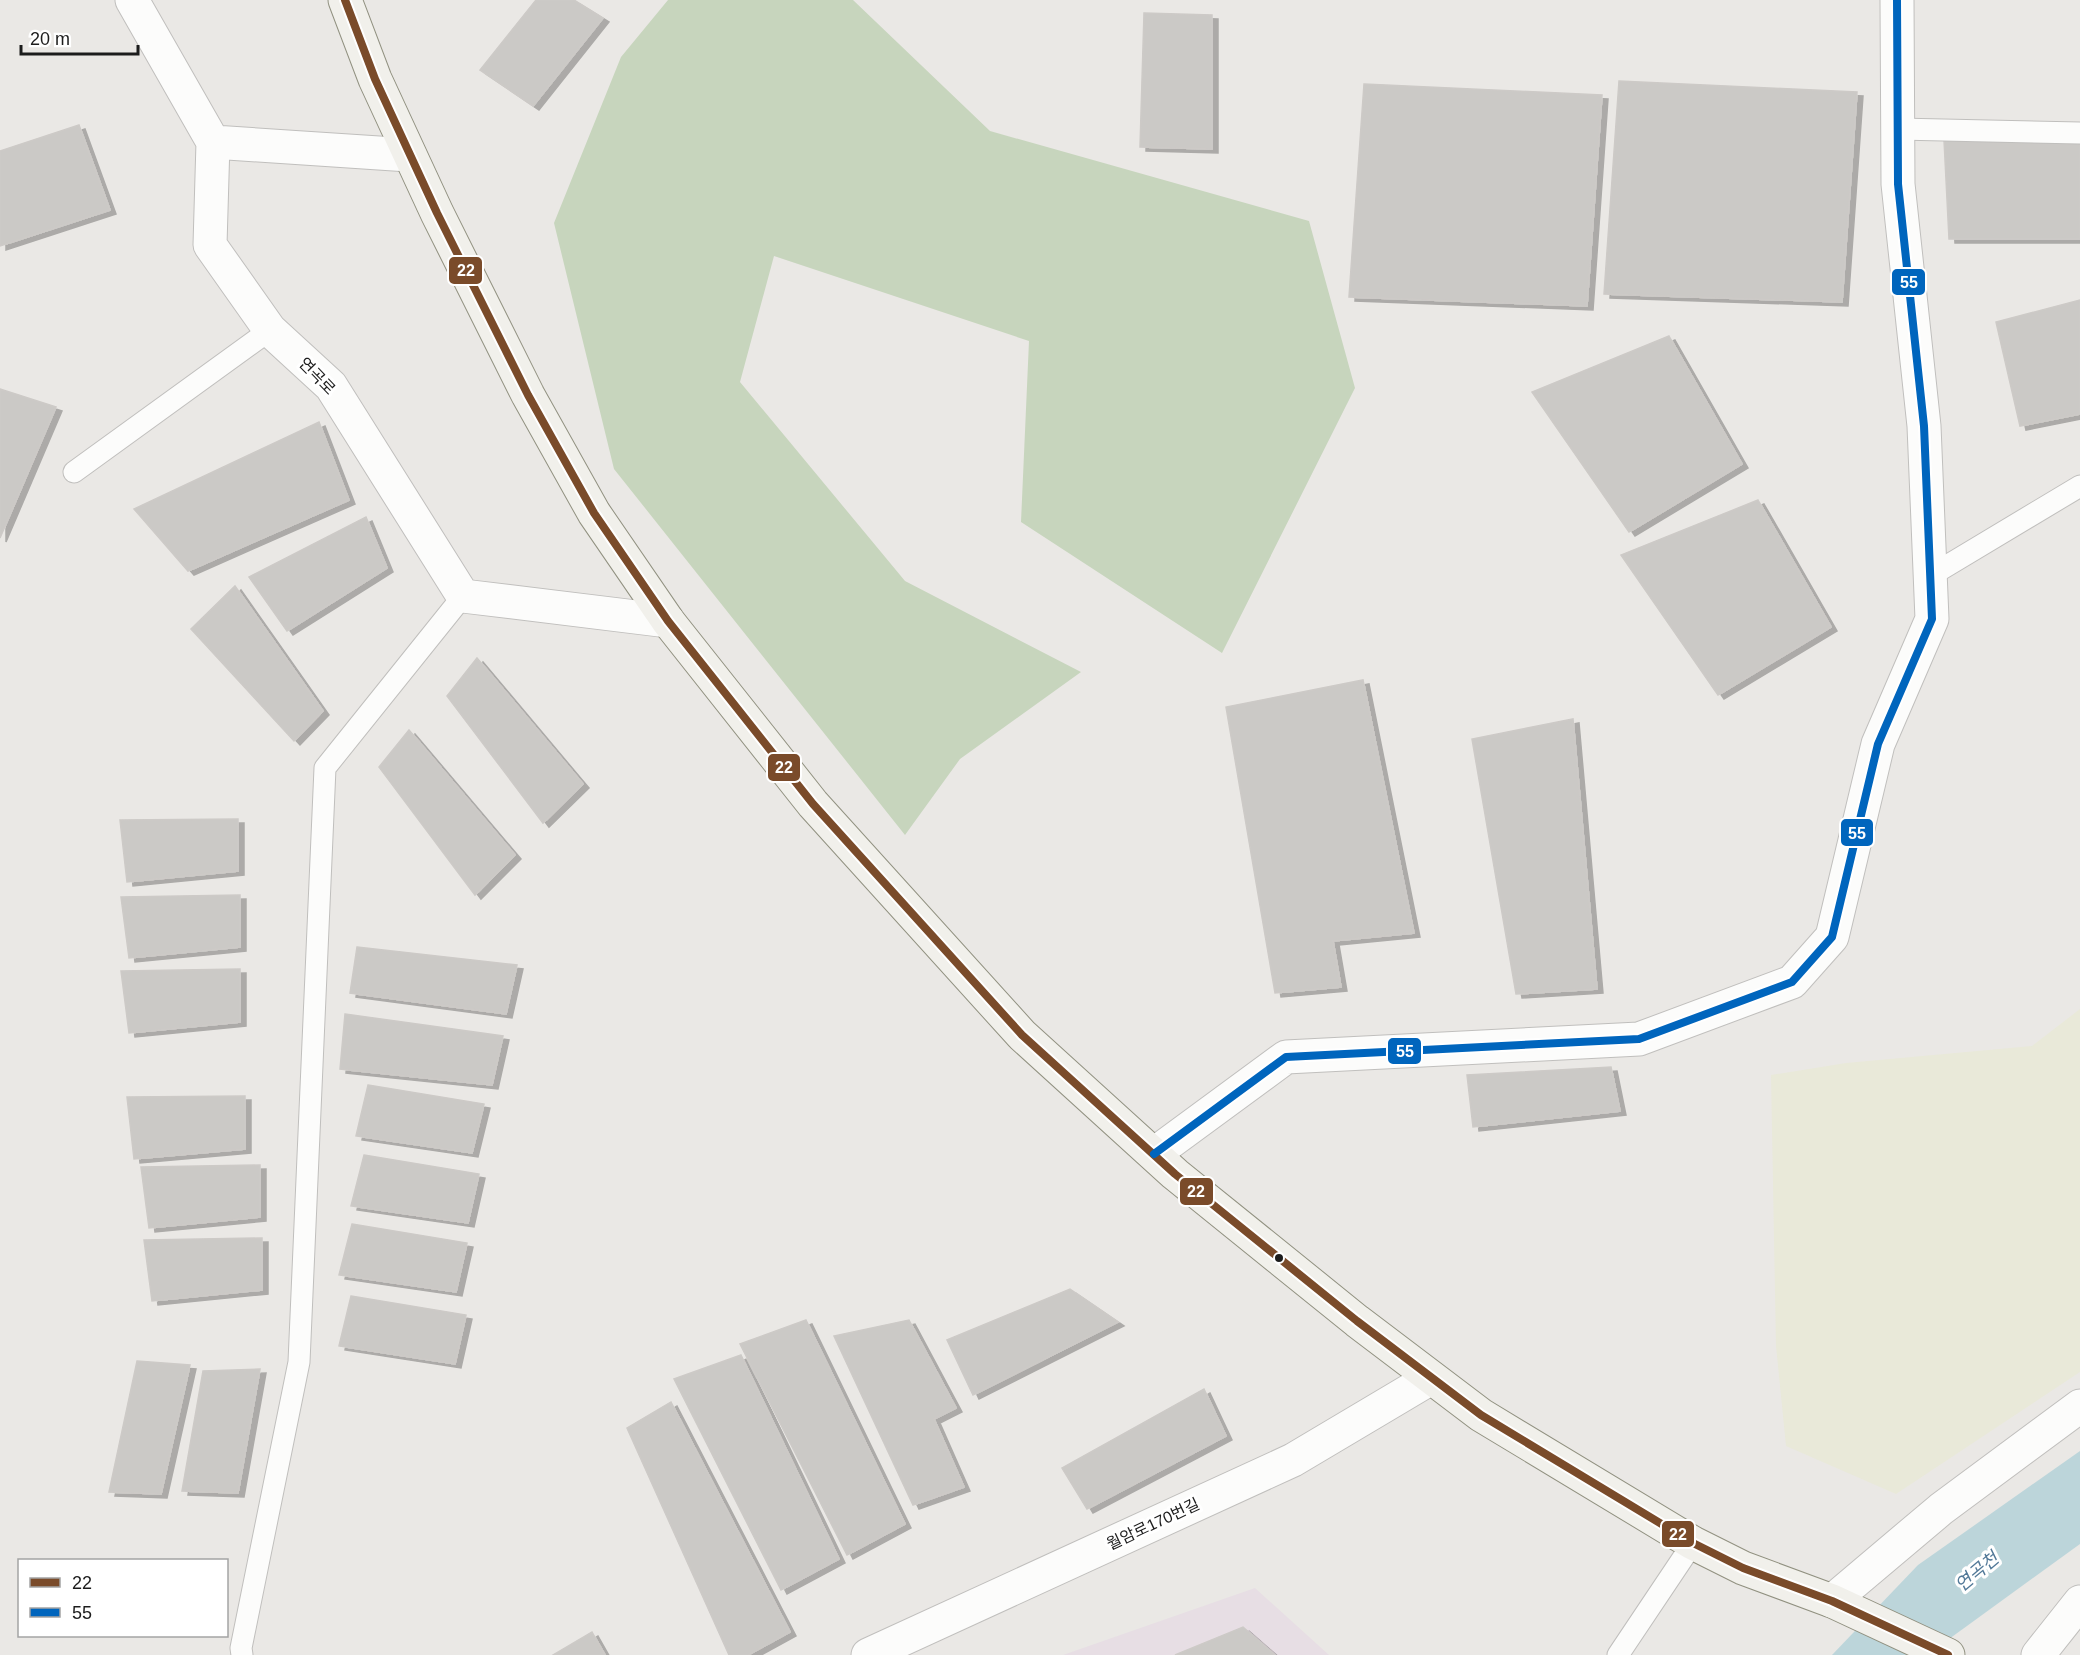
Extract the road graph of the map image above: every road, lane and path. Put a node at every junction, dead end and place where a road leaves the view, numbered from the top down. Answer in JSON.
{"nodes":[{"id":1,"x":132,"y":0,"type":"edge"},
{"id":2,"x":345,"y":0,"type":"edge"},
{"id":3,"x":1897,"y":0,"type":"edge"},
{"id":4,"x":1898,"y":129,"type":"junction"},
{"id":5,"x":2080,"y":133,"type":"edge"},
{"id":6,"x":213,"y":141,"type":"junction"},
{"id":7,"x":409,"y":155,"type":"junction"},
{"id":8,"x":270,"y":330,"type":"junction"},
{"id":9,"x":74,"y":472,"type":"dead end"},
{"id":10,"x":2080,"y":486,"type":"edge"},
{"id":11,"x":1930,"y":576,"type":"junction"},
{"id":12,"x":463,"y":596,"type":"junction"},
{"id":13,"x":668,"y":621,"type":"junction"},
{"id":14,"x":1154,"y":1154,"type":"junction"},
{"id":15,"x":1431,"y":1378,"type":"junction"},
{"id":16,"x":2080,"y":1406,"type":"edge"},
{"id":17,"x":1693,"y":1543,"type":"junction"},
{"id":18,"x":1832,"y":1601,"type":"junction"},
{"id":19,"x":2080,"y":1602,"type":"edge"},
{"id":20,"x":242,"y":1655,"type":"edge"},
{"id":21,"x":868,"y":1655,"type":"edge"},
{"id":22,"x":1618,"y":1655,"type":"edge"},
{"id":23,"x":1948,"y":1655,"type":"edge"},
{"id":24,"x":2038,"y":1655,"type":"edge"}],
"edges":[{"from":1,"to":6,"type":"street"},
{"from":2,"to":7,"type":"street"},
{"from":3,"to":4,"type":"street"},
{"from":4,"to":5,"type":"lane"},
{"from":4,"to":11,"type":"street"},
{"from":6,"to":7,"type":"street"},
{"from":6,"to":8,"type":"street","name":"연곡로"},
{"from":7,"to":13,"type":"street"},
{"from":8,"to":9,"type":"lane"},
{"from":8,"to":12,"type":"street","name":"연곡로"},
{"from":10,"to":11,"type":"lane"},
{"from":11,"to":14,"type":"street"},
{"from":12,"to":13,"type":"street"},
{"from":12,"to":20,"type":"lane"},
{"from":13,"to":14,"type":"street"},
{"from":14,"to":15,"type":"street"},
{"from":15,"to":17,"type":"street"},
{"from":15,"to":21,"type":"street","name":"월암로170번길"},
{"from":16,"to":18,"type":"street"},
{"from":17,"to":18,"type":"street"},
{"from":17,"to":22,"type":"lane"},
{"from":18,"to":23,"type":"street"},
{"from":19,"to":24,"type":"street"}]}
